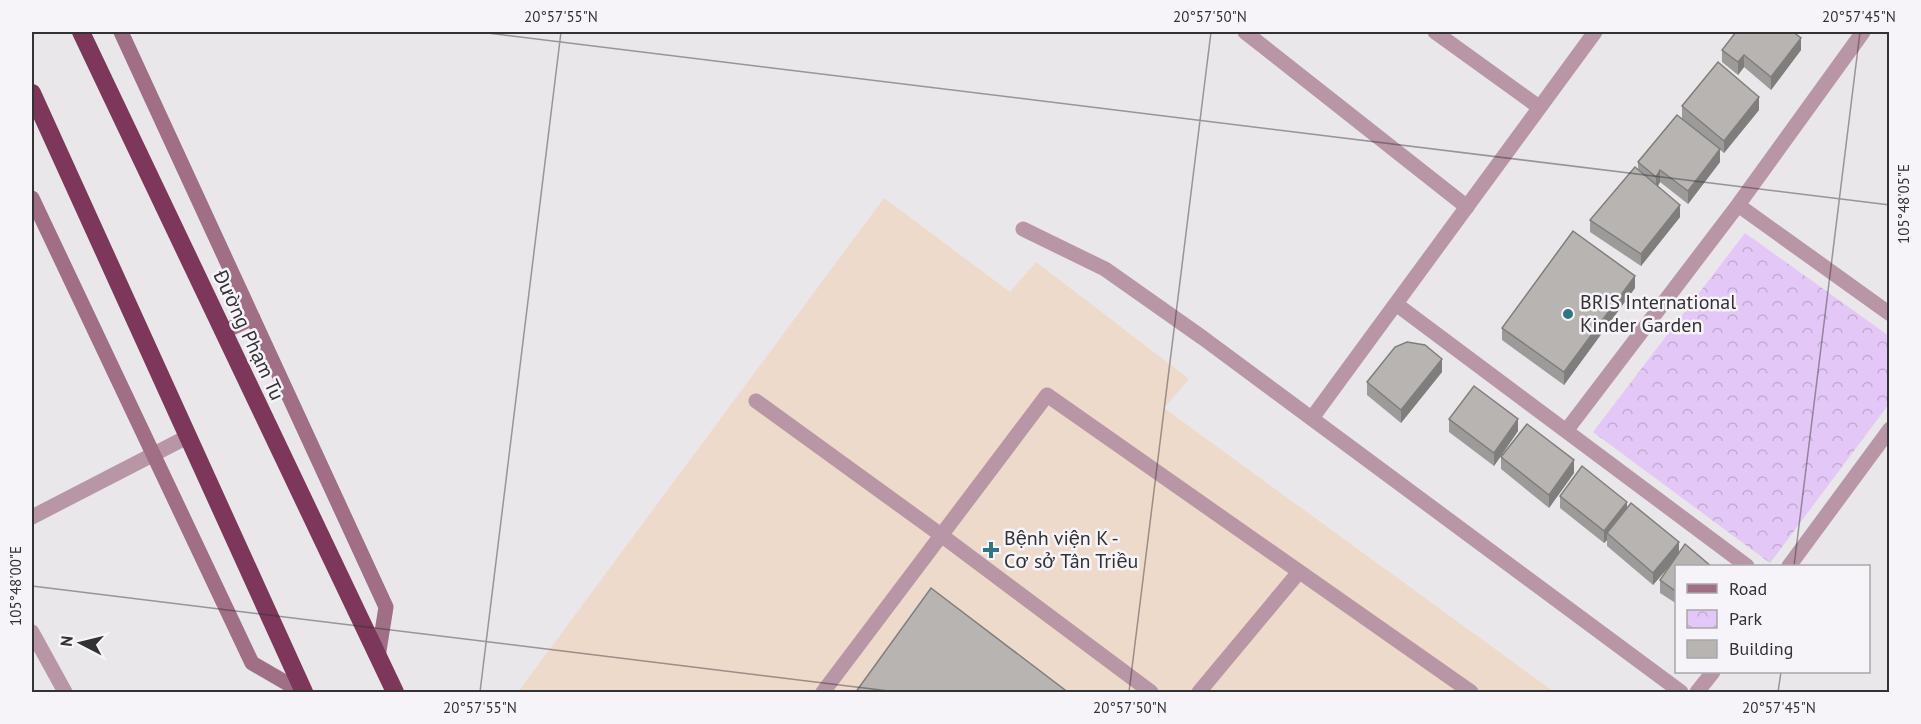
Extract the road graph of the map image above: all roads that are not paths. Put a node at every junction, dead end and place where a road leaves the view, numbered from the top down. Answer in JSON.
{"nodes":[{"id":1,"x":81,"y":32,"type":"edge"},
{"id":2,"x":121,"y":32,"type":"edge"},
{"id":3,"x":1245,"y":32,"type":"edge"},
{"id":4,"x":1435,"y":32,"type":"edge"},
{"id":5,"x":1595,"y":32,"type":"edge"},
{"id":6,"x":1863,"y":32,"type":"edge"},
{"id":7,"x":32,"y":93,"type":"edge"},
{"id":8,"x":1539,"y":107,"type":"junction"},
{"id":9,"x":32,"y":198,"type":"edge"},
{"id":10,"x":1738,"y":205,"type":"junction"},
{"id":11,"x":1467,"y":207,"type":"junction"},
{"id":12,"x":1023,"y":229,"type":"dead end"},
{"id":13,"x":1396,"y":304,"type":"junction"},
{"id":14,"x":1890,"y":314,"type":"edge"},
{"id":15,"x":253,"y":318,"type":"junction"},
{"id":16,"x":224,"y":332,"type":"junction"},
{"id":17,"x":756,"y":401,"type":"dead end"},
{"id":18,"x":1312,"y":418,"type":"junction"},
{"id":19,"x":1890,"y":429,"type":"edge"},
{"id":20,"x":1566,"y":431,"type":"junction"},
{"id":21,"x":189,"y":436,"type":"junction"},
{"id":22,"x":153,"y":454,"type":"junction"},
{"id":23,"x":32,"y":517,"type":"edge"},
{"id":24,"x":941,"y":535,"type":"junction"},
{"id":25,"x":1744,"y":565,"type":"edge"},
{"id":26,"x":1791,"y":565,"type":"edge"},
{"id":27,"x":1299,"y":572,"type":"junction"},
{"id":28,"x":32,"y":632,"type":"edge"},
{"id":29,"x":378,"y":657,"type":"junction"},
{"id":30,"x":1712,"y":673,"type":"edge"},
{"id":31,"x":65,"y":693,"type":"edge"},
{"id":32,"x":303,"y":693,"type":"edge"},
{"id":33,"x":394,"y":693,"type":"edge"},
{"id":34,"x":823,"y":693,"type":"edge"},
{"id":35,"x":1151,"y":693,"type":"edge"},
{"id":36,"x":1199,"y":693,"type":"edge"},
{"id":37,"x":1471,"y":693,"type":"edge"},
{"id":38,"x":1681,"y":693,"type":"edge"},
{"id":39,"x":1697,"y":693,"type":"edge"}],
"edges":[{"from":1,"to":16,"type":"highway","name":"Đường Phạm Tu"},
{"from":2,"to":15,"type":"main road","name":"Đường Phạm Tu"},
{"from":3,"to":11,"type":"street"},
{"from":4,"to":8,"type":"street"},
{"from":5,"to":8,"type":"street"},
{"from":6,"to":10,"type":"street"},
{"from":7,"to":21,"type":"highway"},
{"from":8,"to":11,"type":"street"},
{"from":9,"to":22,"type":"main road"},
{"from":10,"to":14,"type":"street"},
{"from":10,"to":20,"type":"street"},
{"from":11,"to":13,"type":"street"},
{"from":12,"to":18,"type":"street"},
{"from":13,"to":18,"type":"street"},
{"from":13,"to":20,"type":"street"},
{"from":15,"to":16,"type":"main road"},
{"from":15,"to":29,"type":"main road","name":"Đường Phạm Tu"},
{"from":16,"to":29,"type":"highway","name":"Đường Phạm Tu"},
{"from":17,"to":24,"type":"street"},
{"from":18,"to":38,"type":"street"},
{"from":19,"to":26,"type":"street"},
{"from":20,"to":25,"type":"street"},
{"from":21,"to":22,"type":"street"},
{"from":21,"to":32,"type":"highway"},
{"from":22,"to":23,"type":"street"},
{"from":22,"to":32,"type":"main road"},
{"from":24,"to":27,"type":"street"},
{"from":24,"to":34,"type":"street"},
{"from":24,"to":35,"type":"street"},
{"from":27,"to":36,"type":"street"},
{"from":27,"to":37,"type":"street"},
{"from":28,"to":31,"type":"street"},
{"from":29,"to":33,"type":"highway","name":"Đường Phạm Tu"},
{"from":30,"to":39,"type":"street"}]}
